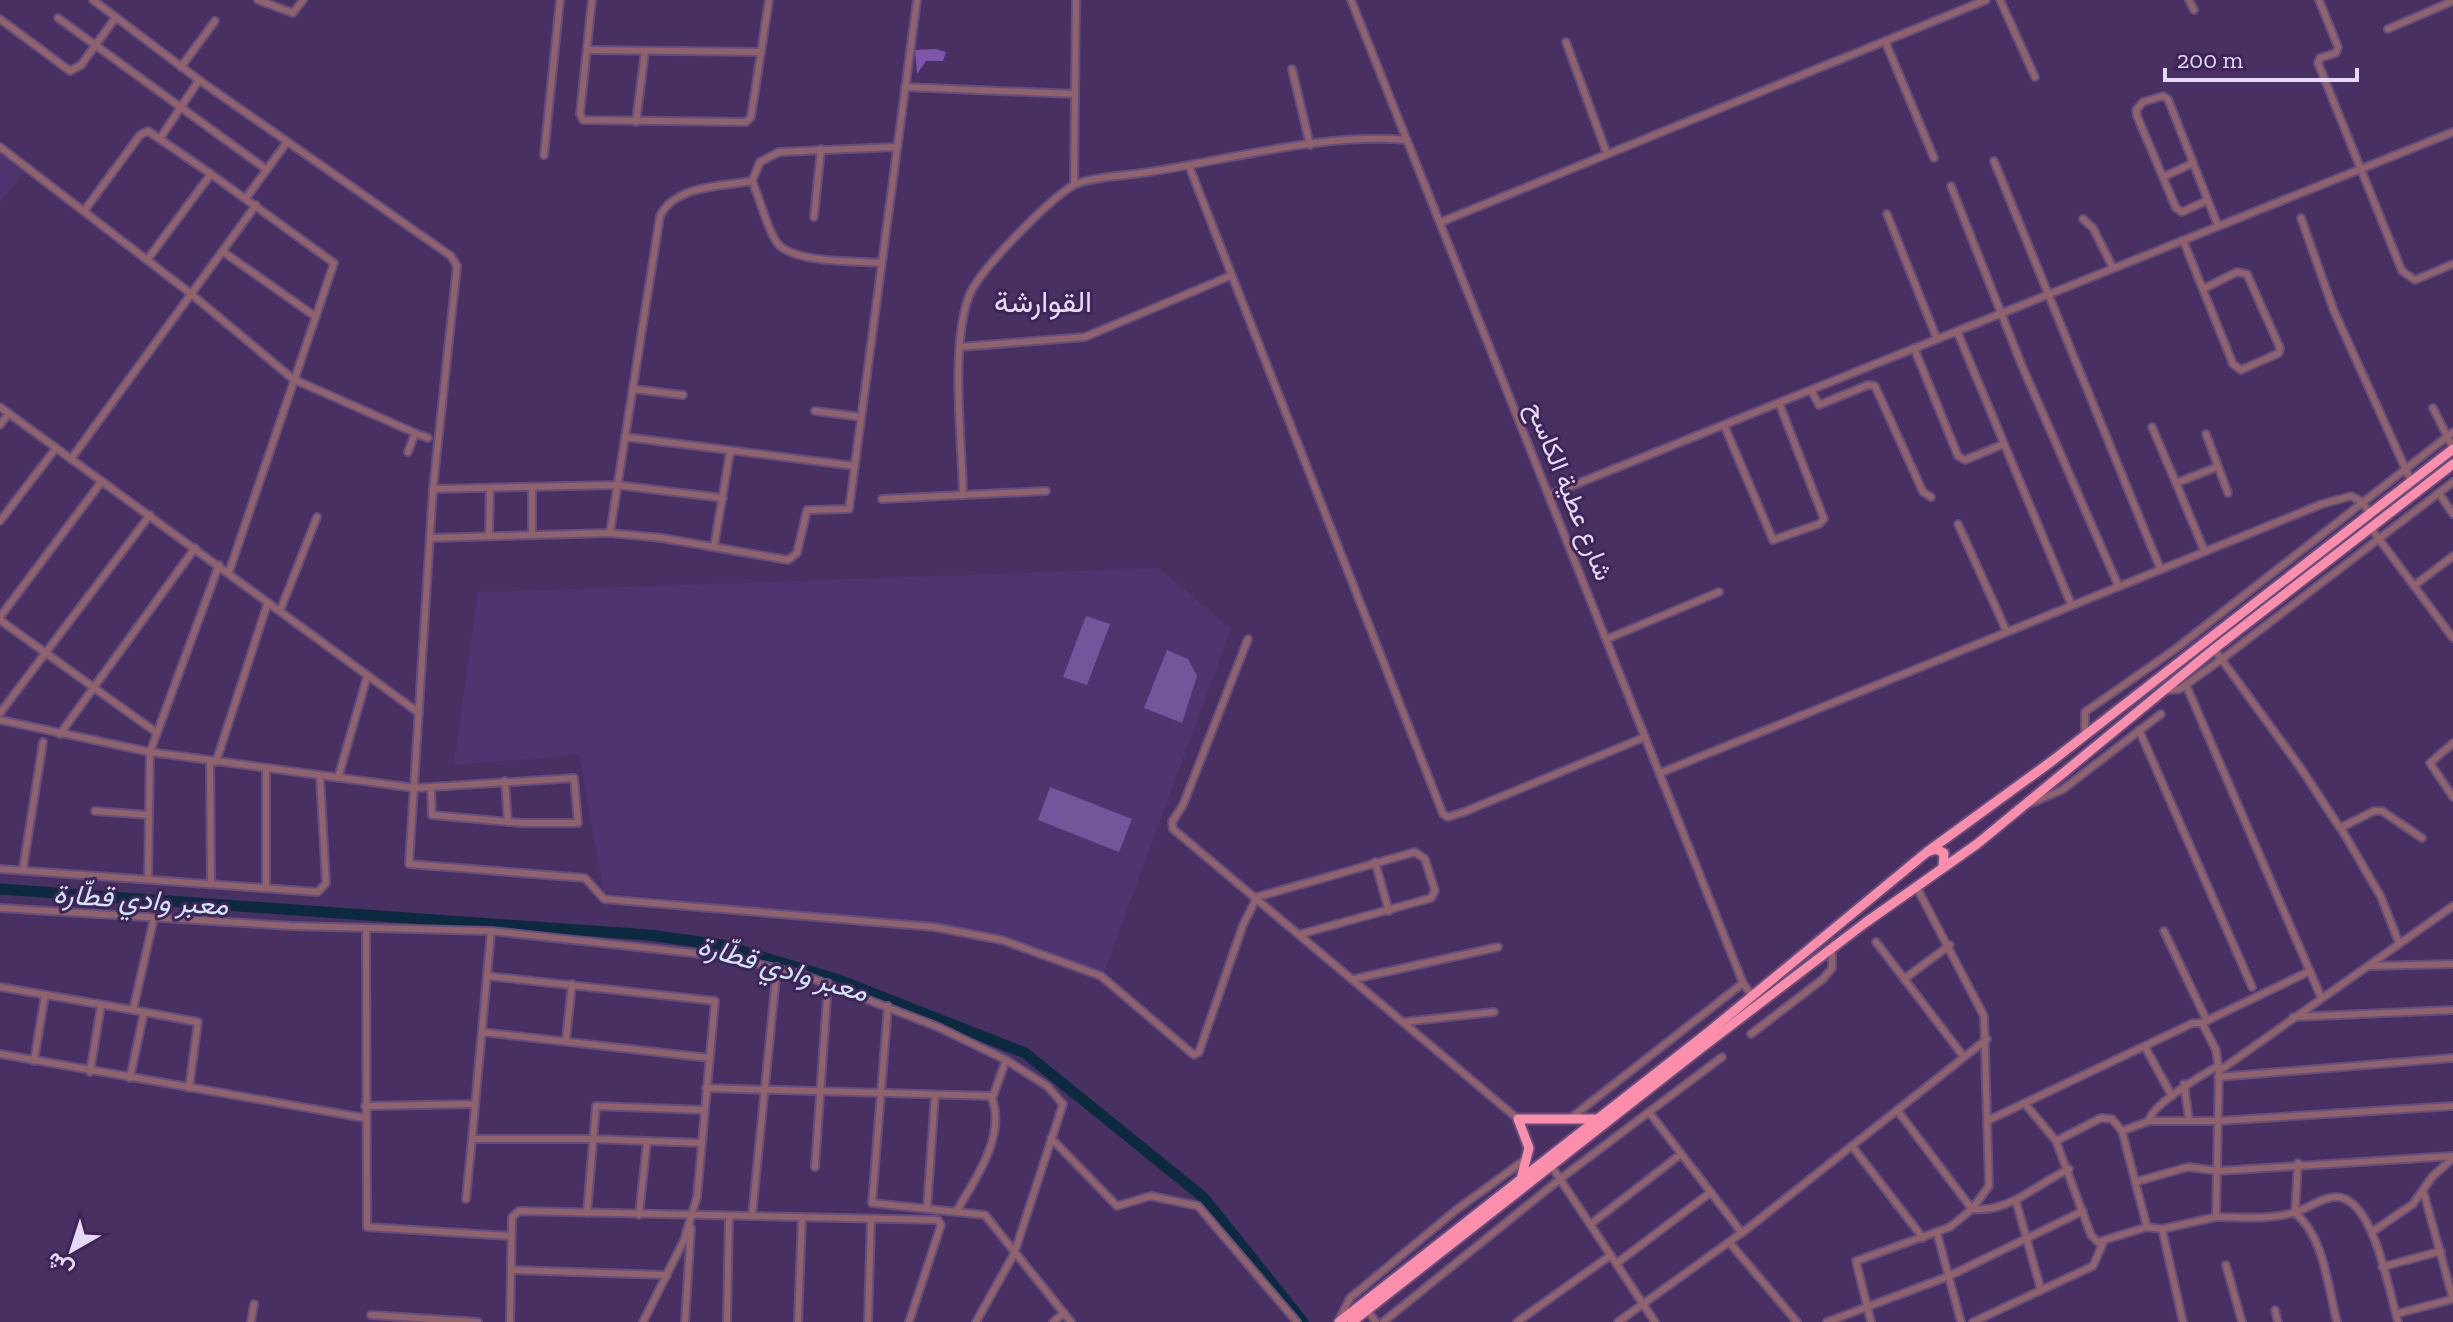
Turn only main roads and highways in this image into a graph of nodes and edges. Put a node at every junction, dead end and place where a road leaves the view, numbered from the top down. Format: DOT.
graph roads {
  1 [pos="2453,448"];
  2 [pos="2453,464"];
  3 [pos="1964,825"];
  4 [pos="1977,844"];
  5 [pos="1927,852"];
  6 [pos="1943,868"];
  7 [pos="1595,1119"];
  8 [pos="1521,1179"];
  9 [pos="1339,1322"];
  10 [pos="1352,1322"];
  1 -- 3 [label="highway"];
  2 -- 4 [label="highway"];
  3 -- 4 [label="highway"];
  3 -- 5 [label="highway"];
  4 -- 6 [label="highway"];
  5 -- 6 [label="highway"];
  5 -- 7 [label="highway"];
  6 -- 10 [label="highway"];
  7 -- 8 [label="highway"];
  7 -- 8 [label="highway"];
  8 -- 9 [label="highway"];
}
